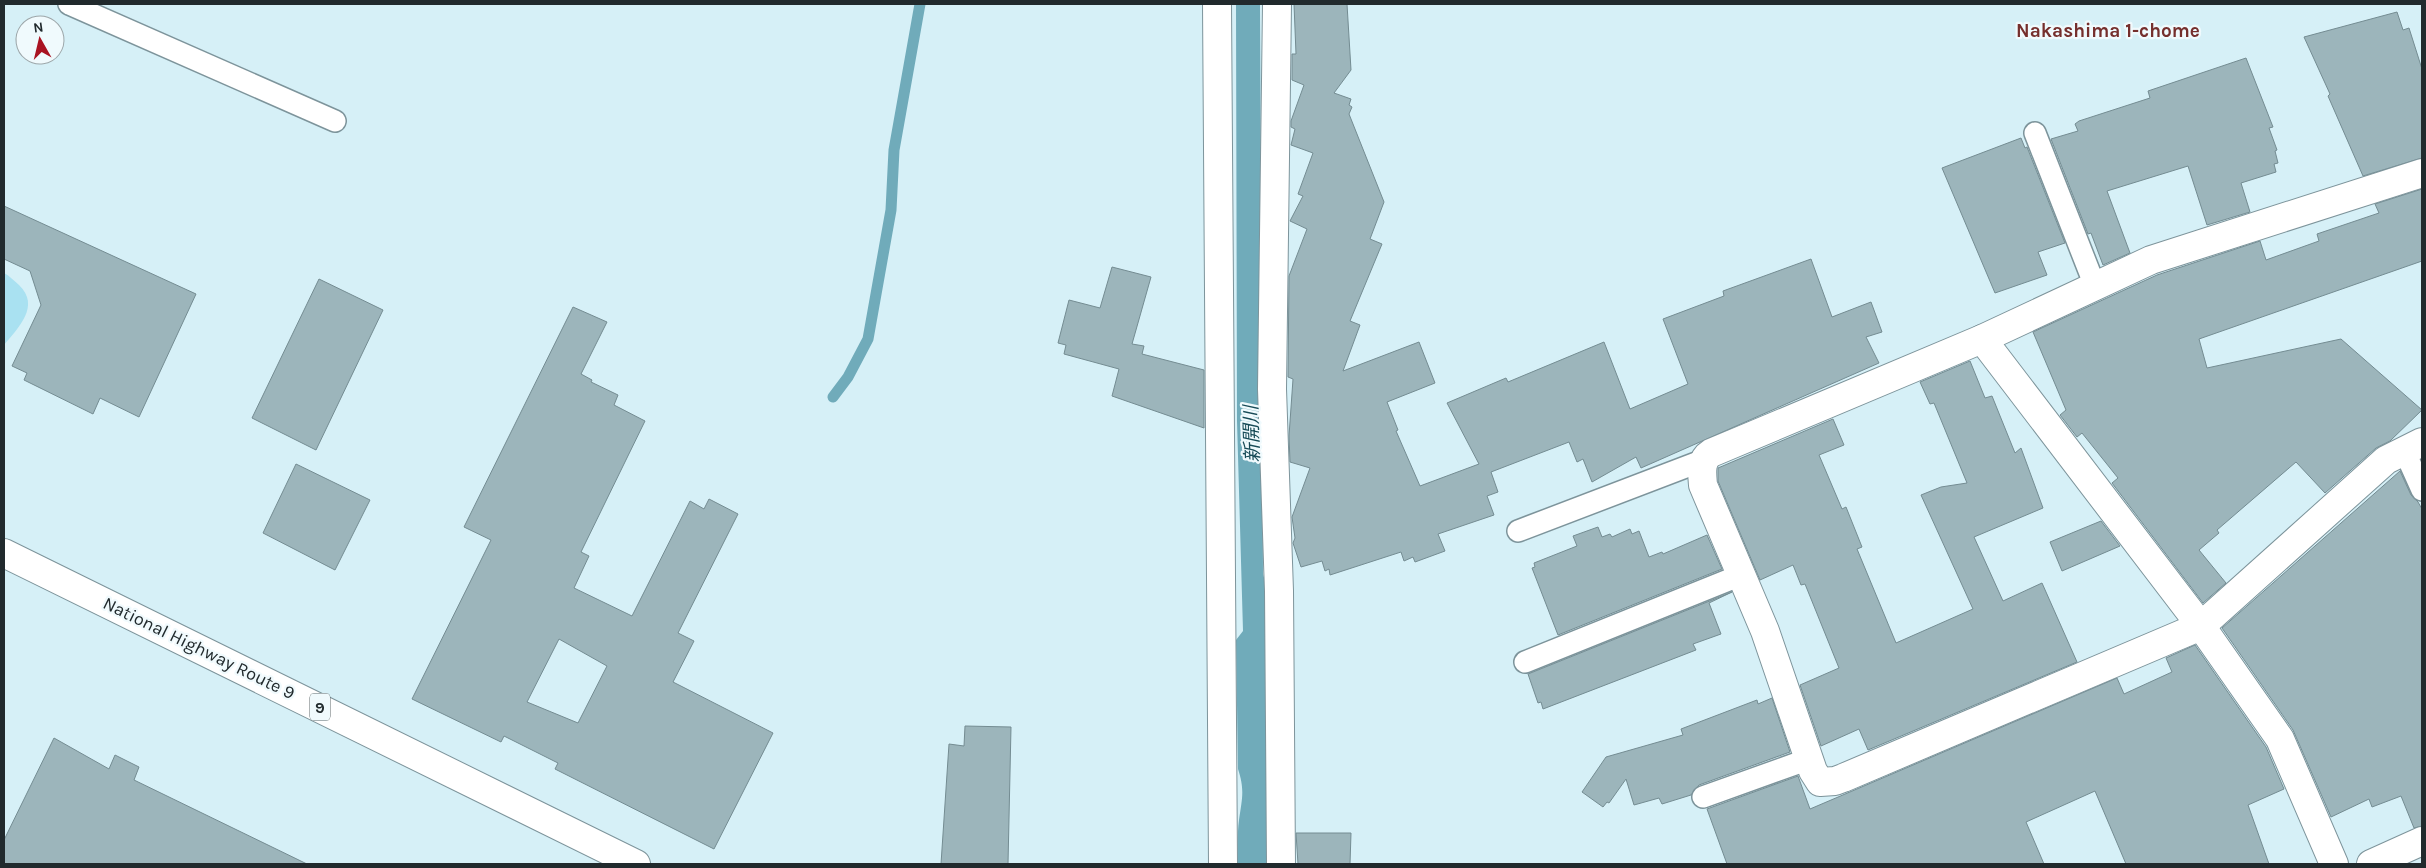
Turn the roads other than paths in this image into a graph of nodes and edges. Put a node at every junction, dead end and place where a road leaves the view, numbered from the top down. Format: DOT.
graph roads {
  1 [pos="69,4"];
  2 [pos="1217,4"];
  3 [pos="1277,4"];
  4 [pos="335,121"];
  5 [pos="2035,133"];
  6 [pos="2422,173"];
  7 [pos="2095,286"];
  8 [pos="1982,339"];
  9 [pos="2413,446"];
  10 [pos="1704,460"];
  11 [pos="2422,490"];
  12 [pos="1518,531"];
  13 [pos="4,553"];
  14 [pos="1741,575"];
  15 [pos="2201,626"];
  16 [pos="1525,662"];
  17 [pos="1809,759"];
  18 [pos="1704,797"];
  19 [pos="2422,841"];
  20 [pos="636,864"];
  21 [pos="1223,864"];
  22 [pos="1281,864"];
  23 [pos="2334,864"];
  24 [pos="2371,864"];
  1 -- 4 [label="lane"];
  2 -- 21 [label="main road"];
  3 -- 22 [label="main road"];
  5 -- 7 [label="lane"];
  6 -- 7 [label="main road"];
  7 -- 8 [label="main road"];
  8 -- 10 [label="main road"];
  8 -- 15 [label="main road"];
  9 -- 11 [label="lane"];
  9 -- 15 [label="main road"];
  10 -- 12 [label="lane"];
  10 -- 14 [label="main road"];
  13 -- 20 [label="main road, National Highway Route 9 / 9"];
  14 -- 16 [label="lane"];
  14 -- 17 [label="main road"];
  15 -- 17 [label="main road"];
  15 -- 23 [label="main road"];
  17 -- 18 [label="lane"];
  19 -- 24 [label="main road"];
}
